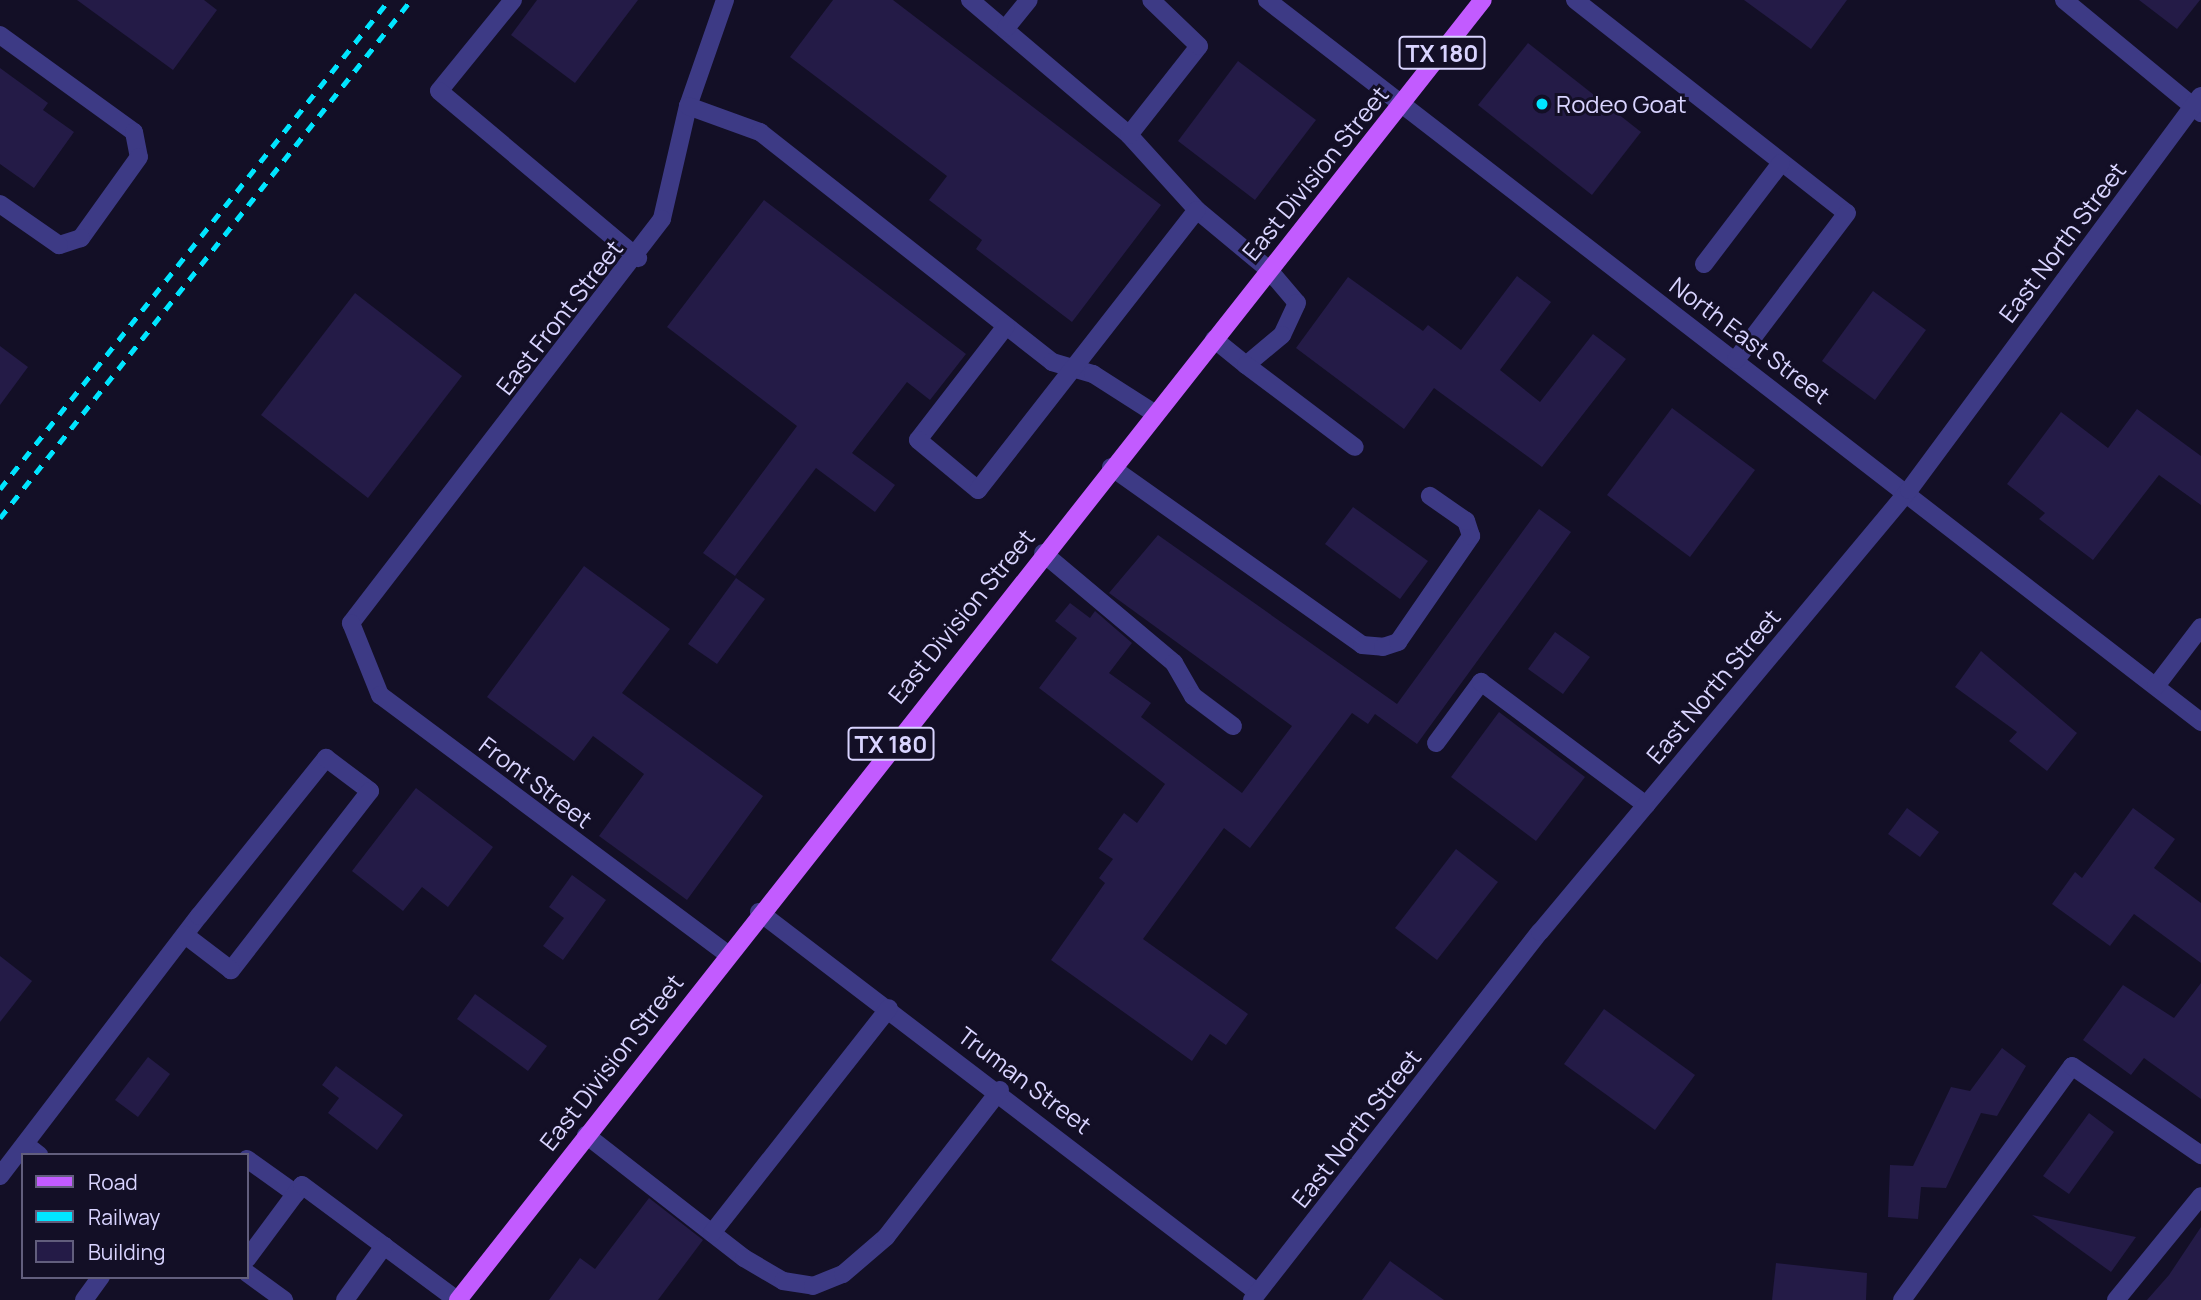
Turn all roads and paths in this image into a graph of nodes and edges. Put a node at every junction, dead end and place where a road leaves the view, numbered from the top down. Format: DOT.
graph roads {
  1 [pos="513,0"];
  2 [pos="725,0"];
  3 [pos="970,0"];
  4 [pos="1029,0"];
  5 [pos="1151,0"];
  6 [pos="1267,0"];
  7 [pos="1483,0"];
  8 [pos="1576,0"];
  9 [pos="2064,0"];
  10 [pos="1006,28"];
  11 [pos="0,35"];
  12 [pos="2198,105"];
  13 [pos="688,106"];
  14 [pos="1400,106"];
  15 [pos="1129,135"];
  16 [pos="1781,163"];
  17 [pos="0,204"];
  18 [pos="1196,210"];
  19 [pos="638,258"];
  20 [pos="1704,264"];
  21 [pos="1269,270"];
  22 [pos="1006,326"];
  23 [pos="1214,339"];
  24 [pos="1736,360"];
  25 [pos="1246,365"];
  26 [pos="1073,369"];
  27 [pos="1154,412"];
  28 [pos="1355,447"];
  29 [pos="1111,467"];
  30 [pos="1909,490"];
  31 [pos="1430,496"];
  32 [pos="1043,553"];
  33 [pos="351,623"];
  34 [pos="2201,627"];
  35 [pos="2156,686"];
  36 [pos="2201,722"];
  37 [pos="1233,726"];
  38 [pos="1436,743"];
  39 [pos="1646,805"];
  40 [pos="759,912"];
  41 [pos="185,934"];
  42 [pos="726,953"];
  43 [pos="889,1008"];
  44 [pos="1000,1090"];
  45 [pos="586,1135"];
  46 [pos="32,1149"];
  47 [pos="2201,1155"];
  48 [pos="21,1158"];
  49 [pos="248,1160"];
  50 [pos="0,1176"];
  51 [pos="296,1194"];
  52 [pos="2201,1196"];
  53 [pos="712,1233"];
  54 [pos="384,1246"];
  55 [pos="248,1258"];
  56 [pos="248,1274"];
  57 [pos="100,1279"];
  58 [pos="1255,1296"];
  59 [pos="349,1298"];
  60 [pos="84,1300"];
  61 [pos="284,1300"];
  62 [pos="457,1300"];
  63 [pos="1902,1300"];
  64 [pos="2116,1300"];
  1 -- 19 [label="street"];
  2 -- 13 [label="street, East Front Street"];
  3 -- 10 [label="street"];
  4 -- 10 [label="street"];
  5 -- 15 [label="street"];
  6 -- 14 [label="street, North East Street"];
  7 -- 14 [label="main road, East Division Street / TX 180"];
  8 -- 16 [label="street"];
  9 -- 12 [label="street"];
  10 -- 15 [label="street"];
  11 -- 17 [label="street"];
  12 -- 30 [label="street, East North Street"];
  13 -- 19 [label="street, East Front Street"];
  13 -- 22 [label="street"];
  14 -- 21 [label="main road, East Division Street / TX 180"];
  14 -- 24 [label="street, North East Street"];
  15 -- 18 [label="street"];
  16 -- 20 [label="street"];
  16 -- 24 [label="street"];
  18 -- 21 [label="street"];
  18 -- 26 [label="street"];
  19 -- 33 [label="street, East Front Street"];
  21 -- 23 [label="main road, East Division Street / TX 180"];
  21 -- 25 [label="street"];
  22 -- 26 [label="street"];
  22 -- 26 [label="street"];
  23 -- 25 [label="street"];
  23 -- 27 [label="main road, East Division Street / TX 180"];
  24 -- 30 [label="street, North East Street"];
  25 -- 28 [label="street"];
  26 -- 27 [label="street"];
  27 -- 29 [label="main road, East Division Street / TX 180"];
  29 -- 31 [label="street"];
  29 -- 32 [label="main road, East Division Street / TX 180"];
  30 -- 35 [label="street, North East Street"];
  30 -- 39 [label="street, East North Street"];
  32 -- 37 [label="street"];
  32 -- 40 [label="main road, East Division Street / TX 180"];
  33 -- 42 [label="street, Front Street"];
  34 -- 35 [label="street"];
  35 -- 36 [label="street, North East Street"];
  38 -- 39 [label="street"];
  39 -- 58 [label="street, East North Street"];
  40 -- 42 [label="main road, East Division Street / TX 180"];
  40 -- 43 [label="street, Truman Street"];
  41 -- 41 [label="street"];
  41 -- 46 [label="street"];
  42 -- 45 [label="main road, East Division Street / TX 180"];
  43 -- 44 [label="street, Truman Street"];
  43 -- 53 [label="street"];
  44 -- 53 [label="street"];
  44 -- 58 [label="street, Truman Street"];
  45 -- 53 [label="street"];
  45 -- 62 [label="main road, East Division Street / TX 180"];
  47 -- 63 [label="street"];
  48 -- 50 [label="street"];
  49 -- 51 [label="street"];
  51 -- 54 [label="street"];
  51 -- 55 [label="street"];
  52 -- 64 [label="street"];
  54 -- 59 [label="street"];
  54 -- 62 [label="street"];
  56 -- 61 [label="street"];
  57 -- 60 [label="street"];
}
